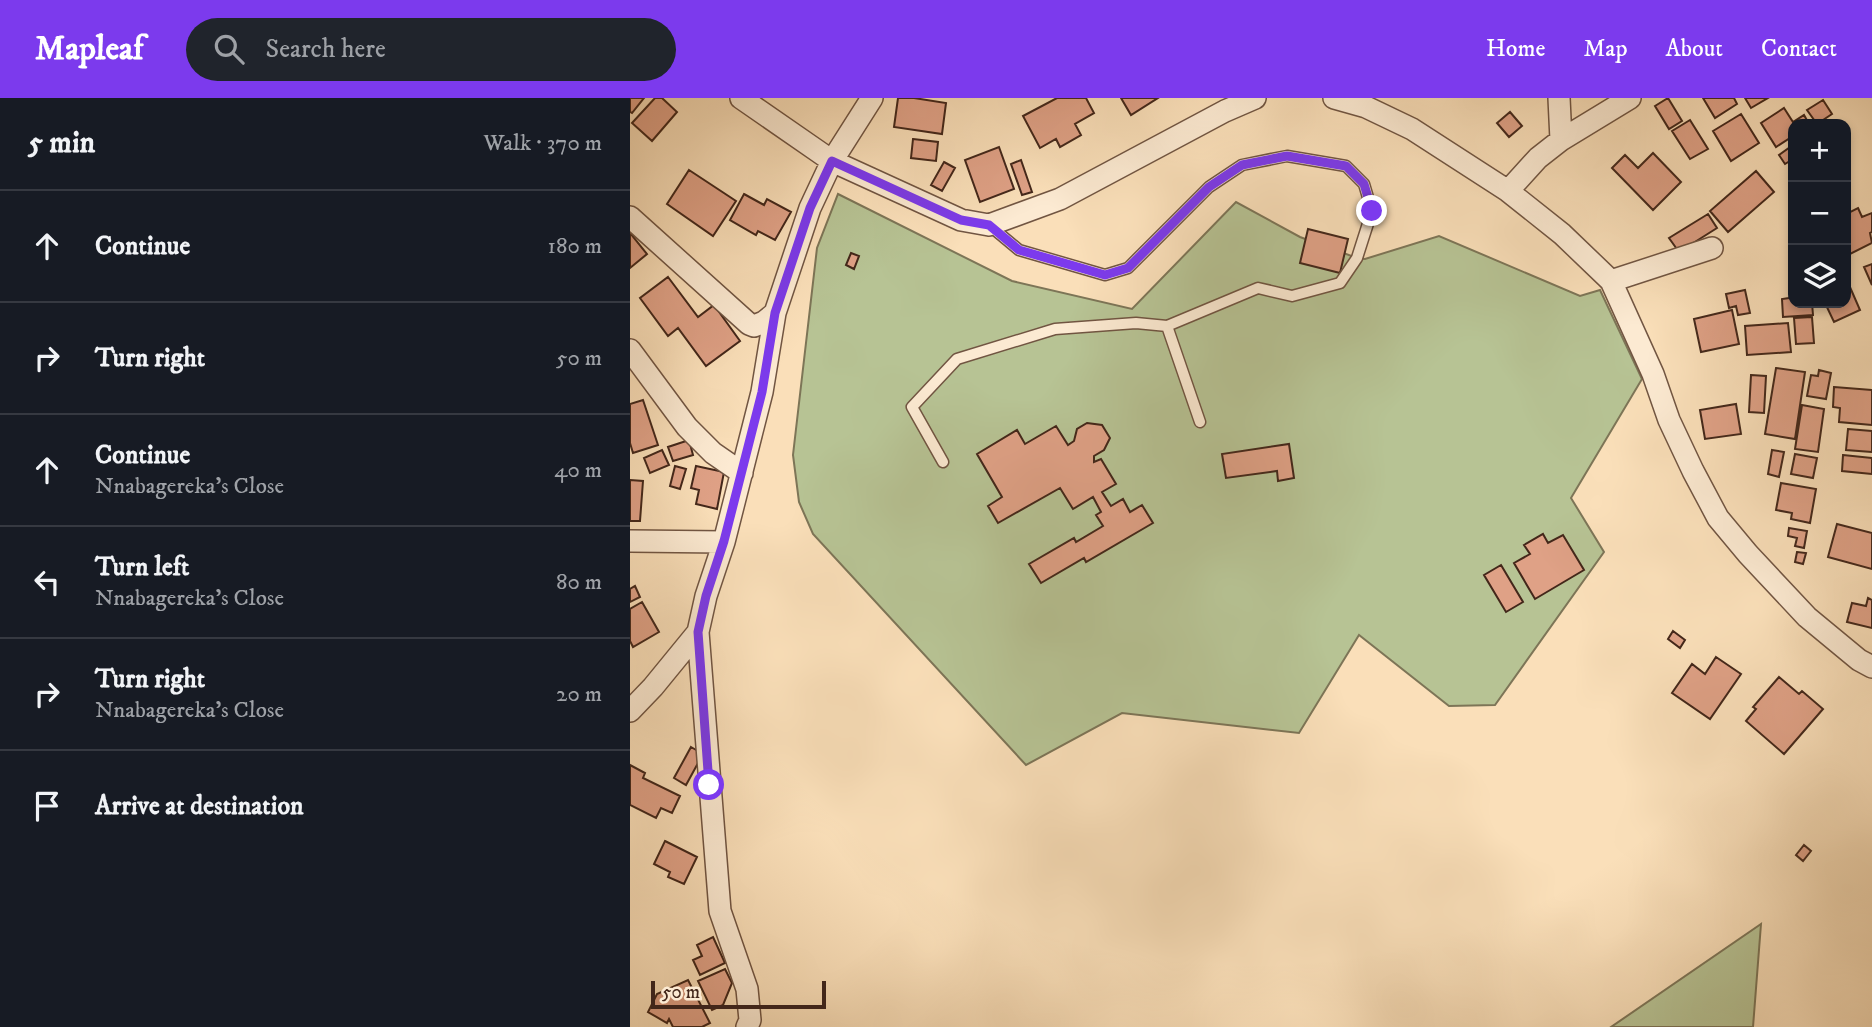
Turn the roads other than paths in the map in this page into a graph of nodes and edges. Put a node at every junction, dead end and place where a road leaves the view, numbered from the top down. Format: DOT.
graph roads {
  1 [pos="741,98"];
  2 [pos="872,98"];
  3 [pos="1255,98"];
  4 [pos="1334,98"];
  5 [pos="1559,98"];
  6 [pos="1630,98"];
  7 [pos="1562,140"];
  8 [pos="832,161"];
  9 [pos="1508,191"];
  10 [pos="630,217"];
  11 [pos="989,225"];
  12 [pos="1712,248"];
  13 [pos="1611,281"];
  14 [pos="775,313"];
  15 [pos="1167,326"];
  16 [pos="630,351"];
  17 [pos="1200,422"];
  18 [pos="943,462"];
  19 [pos="742,473"];
  20 [pos="630,541"];
  21 [pos="724,541"];
  22 [pos="698,632"];
  23 [pos="1872,667"];
  24 [pos="630,711"];
  25 [pos="747,1027"];
  1 -- 8 [label="street"];
  2 -- 8 [label="street"];
  3 -- 11 [label="street"];
  4 -- 9 [label="street"];
  5 -- 7 [label="street"];
  6 -- 7 [label="street"];
  7 -- 9 [label="street"];
  8 -- 11 [label="street"];
  8 -- 14 [label="street"];
  9 -- 13 [label="street"];
  10 -- 14 [label="street"];
  11 -- 15 [label="lane"];
  12 -- 13 [label="street"];
  13 -- 23 [label="street"];
  14 -- 19 [label="street"];
  15 -- 17 [label="lane"];
  15 -- 18 [label="lane"];
  16 -- 19 [label="street"];
  19 -- 21 [label="street"];
  20 -- 21 [label="street"];
  21 -- 22 [label="street"];
  22 -- 24 [label="street"];
  22 -- 25 [label="street"];
}
